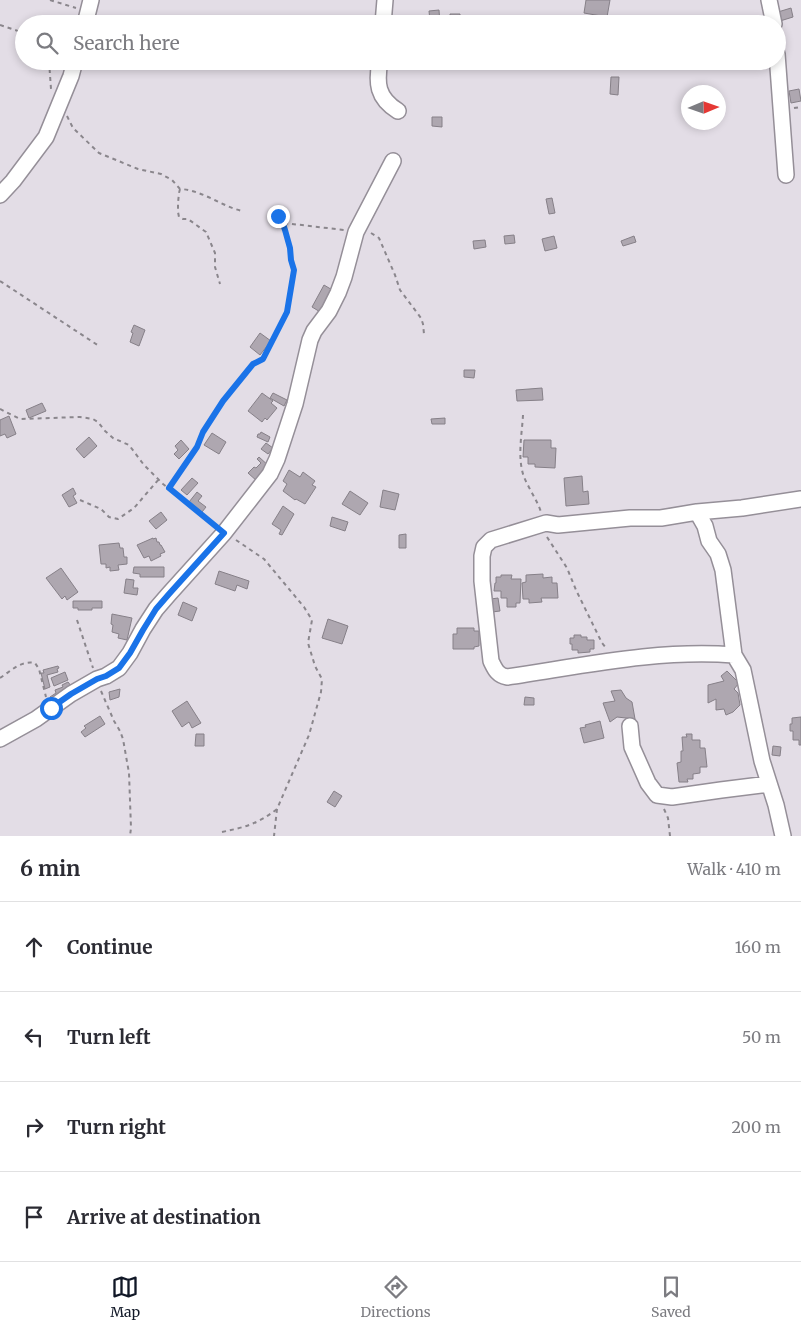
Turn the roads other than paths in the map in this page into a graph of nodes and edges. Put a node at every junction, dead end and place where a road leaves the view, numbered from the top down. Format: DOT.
graph roads {
  1 [pos="385,0"];
  2 [pos="769,0"];
  3 [pos="384,15"];
  4 [pos="772,15"];
  5 [pos="73,70"];
  6 [pos="379,70"];
  7 [pos="778,70"];
  8 [pos="398,111"];
  9 [pos="392,161"];
  10 [pos="786,174"];
  11 [pos="0,195"];
  12 [pos="801,499"];
  13 [pos="714,511"];
  14 [pos="697,512"];
  15 [pos="705,526"];
  16 [pos="734,655"];
  17 [pos="630,726"];
  18 [pos="0,739"];
  19 [pos="769,784"];
  20 [pos="783,836"];
  1 -- 3 [label="street"];
  2 -- 4 [label="street"];
  5 -- 11 [label="street"];
  6 -- 8 [label="street"];
  7 -- 10 [label="street"];
  9 -- 18 [label="street"];
  12 -- 13 [label="street"];
  13 -- 14 [label="street"];
  13 -- 15 [label="street"];
  14 -- 15 [label="street"];
  14 -- 16 [label="street"];
  15 -- 16 [label="street"];
  16 -- 19 [label="street"];
  17 -- 19 [label="street"];
  19 -- 20 [label="street"];
}
